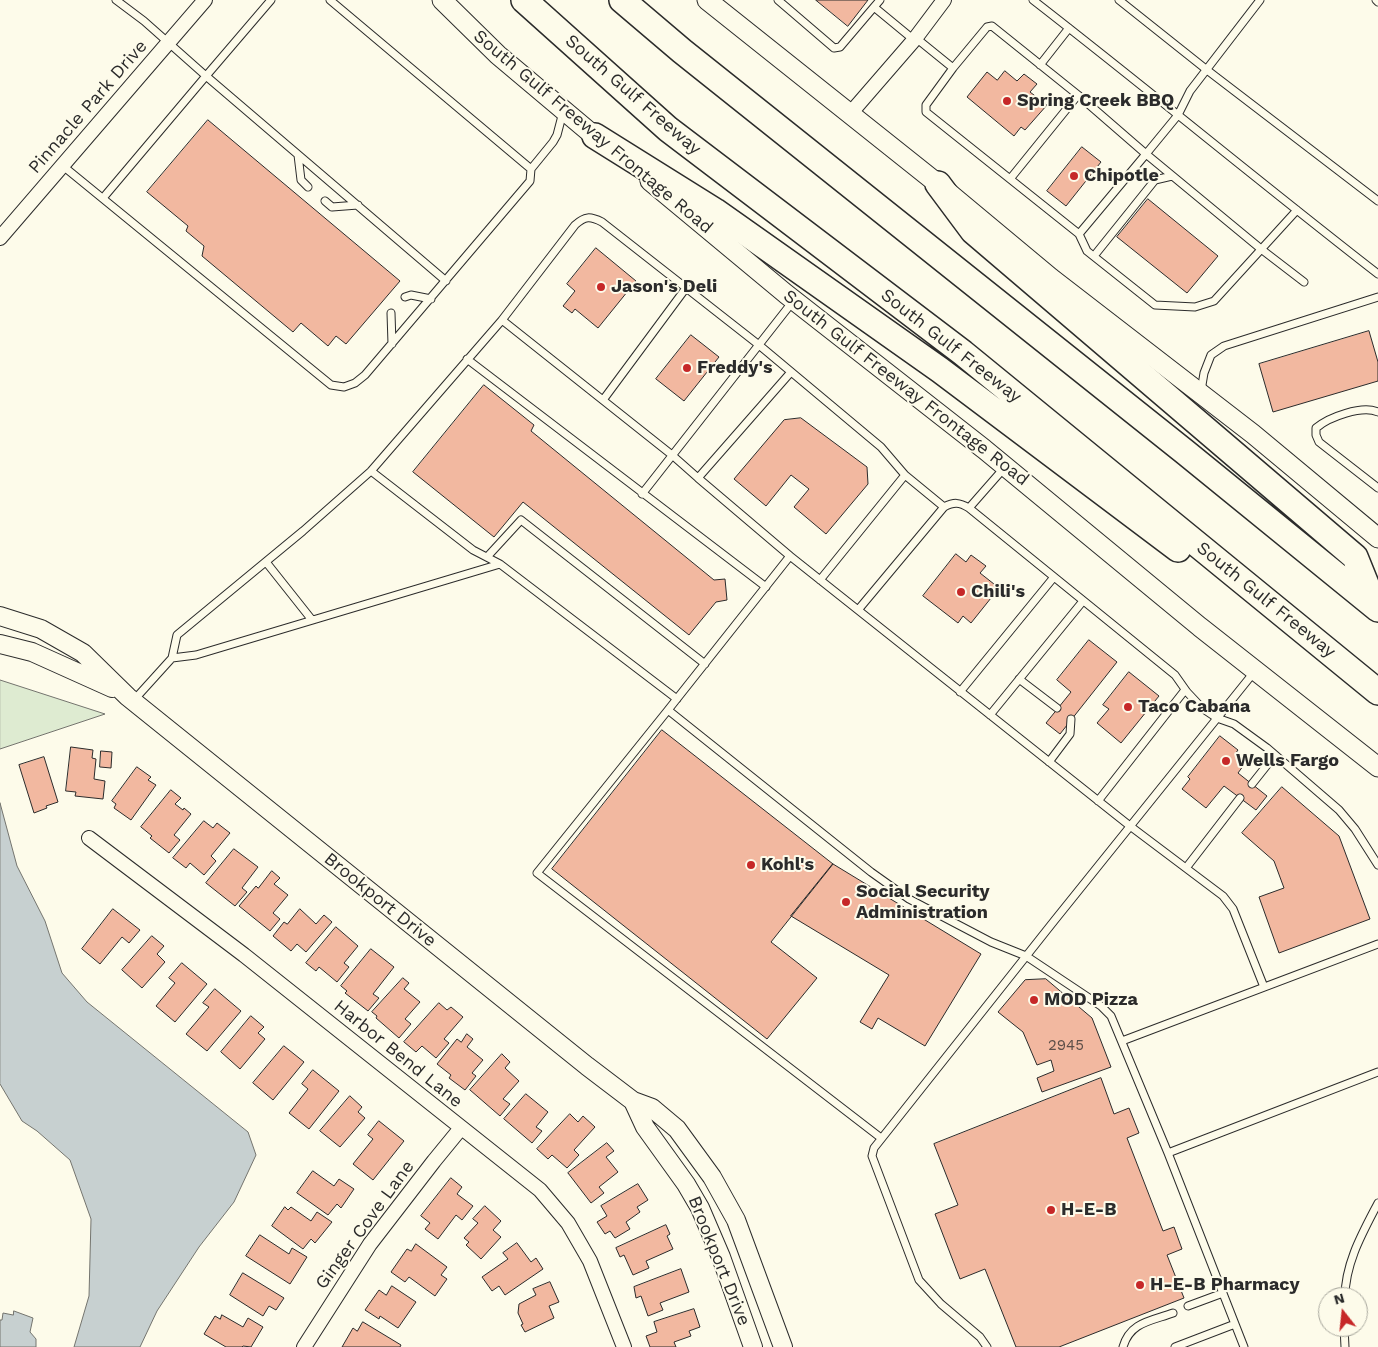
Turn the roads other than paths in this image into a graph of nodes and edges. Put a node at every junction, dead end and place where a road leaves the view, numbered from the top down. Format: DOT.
graph roads {
  1 [pos="116,0"];
  2 [pos="205,0"];
  3 [pos="271,0"];
  4 [pos="330,0"];
  5 [pos="442,0"];
  6 [pos="524,0"];
  7 [pos="622,0"];
  8 [pos="706,0"];
  9 [pos="778,0"];
  10 [pos="880,0"];
  11 [pos="944,0"];
  12 [pos="1032,0"];
  13 [pos="1120,0"];
  14 [pos="1260,0"];
  15 [pos="874,7"];
  16 [pos="1069,28"];
  17 [pos="915,39"];
  18 [pos="168,43"];
  19 [pos="1040,65"];
  20 [pos="954,68"];
  21 [pos="1207,70"];
  22 [pos="206,76"];
  23 [pos="1078,95"];
  24 [pos="564,110"];
  25 [pos="849,115"];
  26 [pos="1178,115"];
  27 [pos="595,136"];
  28 [pos="1146,154"];
  29 [pos="298,155"];
  30 [pos="63,166"];
  31 [pos="531,169"];
  32 [pos="1172,176"];
  33 [pos="1010,179"];
  34 [pos="938,184"];
  35 [pos="308,187"];
  36 [pos="103,198"];
  37 [pos="325,201"];
  38 [pos="1378,201"];
  39 [pos="358,206"];
  40 [pos="1297,210"];
  41 [pos="1079,234"];
  42 [pos="0,238"];
  43 [pos="1261,249"];
  44 [pos="1094,256"];
  45 [pos="1377,270"];
  46 [pos="446,281"];
  47 [pos="1304,282"];
  48 [pos="686,288"];
  49 [pos="405,297"];
  50 [pos="1378,297"];
  51 [pos="431,299"];
  52 [pos="794,300"];
  53 [pos="391,313"];
  54 [pos="502,320"];
  55 [pos="392,344"];
  56 [pos="759,345"];
  57 [pos="467,359"];
  58 [pos="791,372"];
  59 [pos="1201,394"];
  60 [pos="603,400"];
  61 [pos="1378,412"];
  62 [pos="672,455"];
  63 [pos="1005,466"];
  64 [pos="371,471"];
  65 [pos="905,475"];
  66 [pos="698,478"];
  67 [pos="1378,488"];
  68 [pos="642,494"];
  69 [pos="944,507"];
  70 [pos="969,508"];
  71 [pos="1378,538"];
  72 [pos="790,556"];
  73 [pos="487,557"];
  74 [pos="266,562"];
  75 [pos="500,564"];
  76 [pos="1054,577"];
  77 [pos="820,580"];
  78 [pos="766,587"];
  79 [pos="1083,601"];
  80 [pos="1376,608"];
  81 [pos="858,610"];
  82 [pos="0,616"];
  83 [pos="312,620"];
  84 [pos="1303,631"];
  85 [pos="0,644"];
  86 [pos="172,658"];
  87 [pos="704,664"];
  88 [pos="1256,670"];
  89 [pos="1019,679"];
  90 [pos="1185,690"];
  91 [pos="960,692"];
  92 [pos="1378,692"];
  93 [pos="130,699"];
  94 [pos="677,699"];
  95 [pos="1058,708"];
  96 [pos="668,710"];
  97 [pos="990,715"];
  98 [pos="1217,718"];
  99 [pos="1071,719"];
  100 [pos="1275,755"];
  101 [pos="1049,762"];
  102 [pos="1378,767"];
  103 [pos="1252,784"];
  104 [pos="1240,798"];
  105 [pos="1098,801"];
  106 [pos="1130,826"];
  107 [pos="89,838"];
  108 [pos="1378,865"];
  109 [pos="1186,868"];
  110 [pos="1378,944"];
  111 [pos="1026,956"];
  112 [pos="1264,987"];
  113 [pos="1122,1041"];
  114 [pos="1378,1072"];
  115 [pos="633,1101"];
  116 [pos="461,1128"];
  117 [pos="880,1138"];
  118 [pos="1168,1153"];
  119 [pos="1378,1203"];
  120 [pos="1346,1287"];
  121 [pos="1223,1293"];
  122 [pos="1188,1306"];
  123 [pos="1173,1312"];
  124 [pos="1235,1324"];
  125 [pos="304,1347"];
  126 [pos="624,1347"];
  127 [pos="753,1347"];
  128 [pos="782,1347"];
  129 [pos="987,1347"];
  130 [pos="1123,1347"];
  131 [pos="1175,1347"];
  132 [pos="1244,1347"];
  1 -- 18 [label="lane"];
  2 -- 18 [label="street, Pinnacle Park Drive"];
  3 -- 22 [label="lane"];
  4 -- 31 [label="lane"];
  5 -- 24 [label="main road, South Gulf Freeway Frontage Road"];
  6 -- 84 [label="highway, South Gulf Freeway"];
  7 -- 80 [label="highway"];
  8 -- 25 [label="main road"];
  9 -- 15 [label="lane"];
  10 -- 15 [label="lane"];
  11 -- 17 [label="street"];
  12 -- 16 [label="lane"];
  13 -- 21 [label="lane"];
  14 -- 21 [label="lane"];
  15 -- 17 [label="lane"];
  16 -- 19 [label="lane"];
  16 -- 26 [label="lane"];
  17 -- 20 [label="lane"];
  17 -- 25 [label="street"];
  18 -- 22 [label="lane"];
  18 -- 30 [label="street, Pinnacle Park Drive"];
  19 -- 20 [label="lane"];
  19 -- 23 [label="lane"];
  20 -- 33 [label="lane"];
  21 -- 26 [label="lane"];
  21 -- 38 [label="lane"];
  22 -- 29 [label="lane"];
  22 -- 36 [label="lane"];
  23 -- 28 [label="lane"];
  23 -- 33 [label="lane"];
  24 -- 27 [label="main road, South Gulf Freeway Frontage Road"];
  24 -- 31 [label="lane"];
  25 -- 34 [label="main road"];
  26 -- 28 [label="lane"];
  26 -- 40 [label="lane"];
  27 -- 52 [label="main road, South Gulf Freeway Frontage Road"];
  27 -- 84 [label="highway"];
  28 -- 32 [label="lane"];
  28 -- 41 [label="lane"];
  29 -- 35 [label="lane"];
  29 -- 39 [label="lane"];
  30 -- 36 [label="lane"];
  30 -- 42 [label="street, Pinnacle Park Drive"];
  31 -- 46 [label="lane"];
  32 -- 43 [label="lane"];
  32 -- 44 [label="lane"];
  33 -- 41 [label="lane"];
  34 -- 59 [label="main road"];
  34 -- 80 [label="highway"];
  36 -- 55 [label="lane"];
  37 -- 39 [label="lane"];
  39 -- 46 [label="lane"];
  40 -- 43 [label="lane"];
  40 -- 45 [label="lane"];
  41 -- 44 [label="lane"];
  43 -- 44 [label="lane"];
  43 -- 47 [label="lane"];
  46 -- 51 [label="lane"];
  48 -- 54 [label="lane"];
  48 -- 56 [label="lane"];
  48 -- 60 [label="lane"];
  49 -- 51 [label="lane"];
  50 -- 59 [label="lane"];
  51 -- 55 [label="lane"];
  52 -- 56 [label="lane"];
  52 -- 63 [label="main road, South Gulf Freeway Frontage Road"];
  53 -- 55 [label="lane"];
  54 -- 57 [label="lane"];
  54 -- 60 [label="lane"];
  56 -- 58 [label="lane"];
  56 -- 62 [label="lane"];
  57 -- 64 [label="lane"];
  57 -- 68 [label="lane"];
  58 -- 65 [label="lane"];
  58 -- 66 [label="lane"];
  59 -- 71 [label="main road"];
  60 -- 62 [label="lane"];
  61 -- 67 [label="lane"];
  62 -- 66 [label="lane"];
  62 -- 68 [label="lane"];
  63 -- 70 [label="lane"];
  63 -- 88 [label="main road, South Gulf Freeway Frontage Road"];
  64 -- 73 [label="lane"];
  64 -- 74 [label="lane"];
  65 -- 69 [label="lane"];
  65 -- 77 [label="lane"];
  66 -- 72 [label="lane"];
  68 -- 78 [label="lane"];
  69 -- 70 [label="lane"];
  69 -- 81 [label="lane"];
  70 -- 76 [label="lane"];
  72 -- 77 [label="lane"];
  72 -- 78 [label="lane"];
  73 -- 75 [label="lane"];
  73 -- 87 [label="lane"];
  74 -- 83 [label="lane"];
  74 -- 86 [label="lane"];
  75 -- 83 [label="lane"];
  75 -- 94 [label="lane"];
  76 -- 79 [label="lane"];
  76 -- 91 [label="lane"];
  77 -- 81 [label="lane"];
  78 -- 87 [label="lane"];
  79 -- 89 [label="lane"];
  79 -- 90 [label="lane"];
  81 -- 91 [label="lane"];
  82 -- 93 [label="street, Brookport Drive"];
  83 -- 86 [label="lane"];
  84 -- 92 [label="highway, South Gulf Freeway"];
  85 -- 93 [label="street, Brookport Drive"];
  86 -- 93 [label="lane"];
  87 -- 94 [label="lane"];
  88 -- 98 [label="lane"];
  88 -- 102 [label="main road, South Gulf Freeway Frontage Road"];
  89 -- 95 [label="lane"];
  89 -- 97 [label="lane"];
  90 -- 98 [label="lane"];
  90 -- 105 [label="lane"];
  91 -- 97 [label="lane"];
  93 -- 115 [label="street, Brookport Drive"];
  94 -- 96 [label="lane"];
  96 -- 111 [label="lane"];
  96 -- 117 [label="lane"];
  97 -- 101 [label="lane"];
  98 -- 100 [label="lane"];
  98 -- 106 [label="lane"];
  99 -- 101 [label="lane"];
  100 -- 103 [label="lane"];
  100 -- 108 [label="lane"];
  101 -- 105 [label="lane"];
  104 -- 109 [label="lane"];
  105 -- 106 [label="lane"];
  106 -- 109 [label="lane"];
  106 -- 111 [label="lane"];
  107 -- 116 [label="street, Harbor Bend Lane"];
  109 -- 112 [label="lane"];
  110 -- 112 [label="lane"];
  111 -- 113 [label="lane"];
  111 -- 117 [label="lane"];
  112 -- 113 [label="lane"];
  113 -- 118 [label="lane"];
  114 -- 118 [label="lane"];
  115 -- 127 [label="street, Brookport Drive"];
  115 -- 128 [label="street, Brookport Drive"];
  116 -- 125 [label="street, Ginger Cove Lane"];
  116 -- 126 [label="street, Harbor Bend Lane"];
  117 -- 129 [label="lane"];
  118 -- 121 [label="lane"];
  119 -- 120 [label="lane"];
  121 -- 122 [label="lane"];
  121 -- 124 [label="lane"];
  123 -- 130 [label="lane"];
  124 -- 131 [label="lane"];
  124 -- 132 [label="lane"];
}
